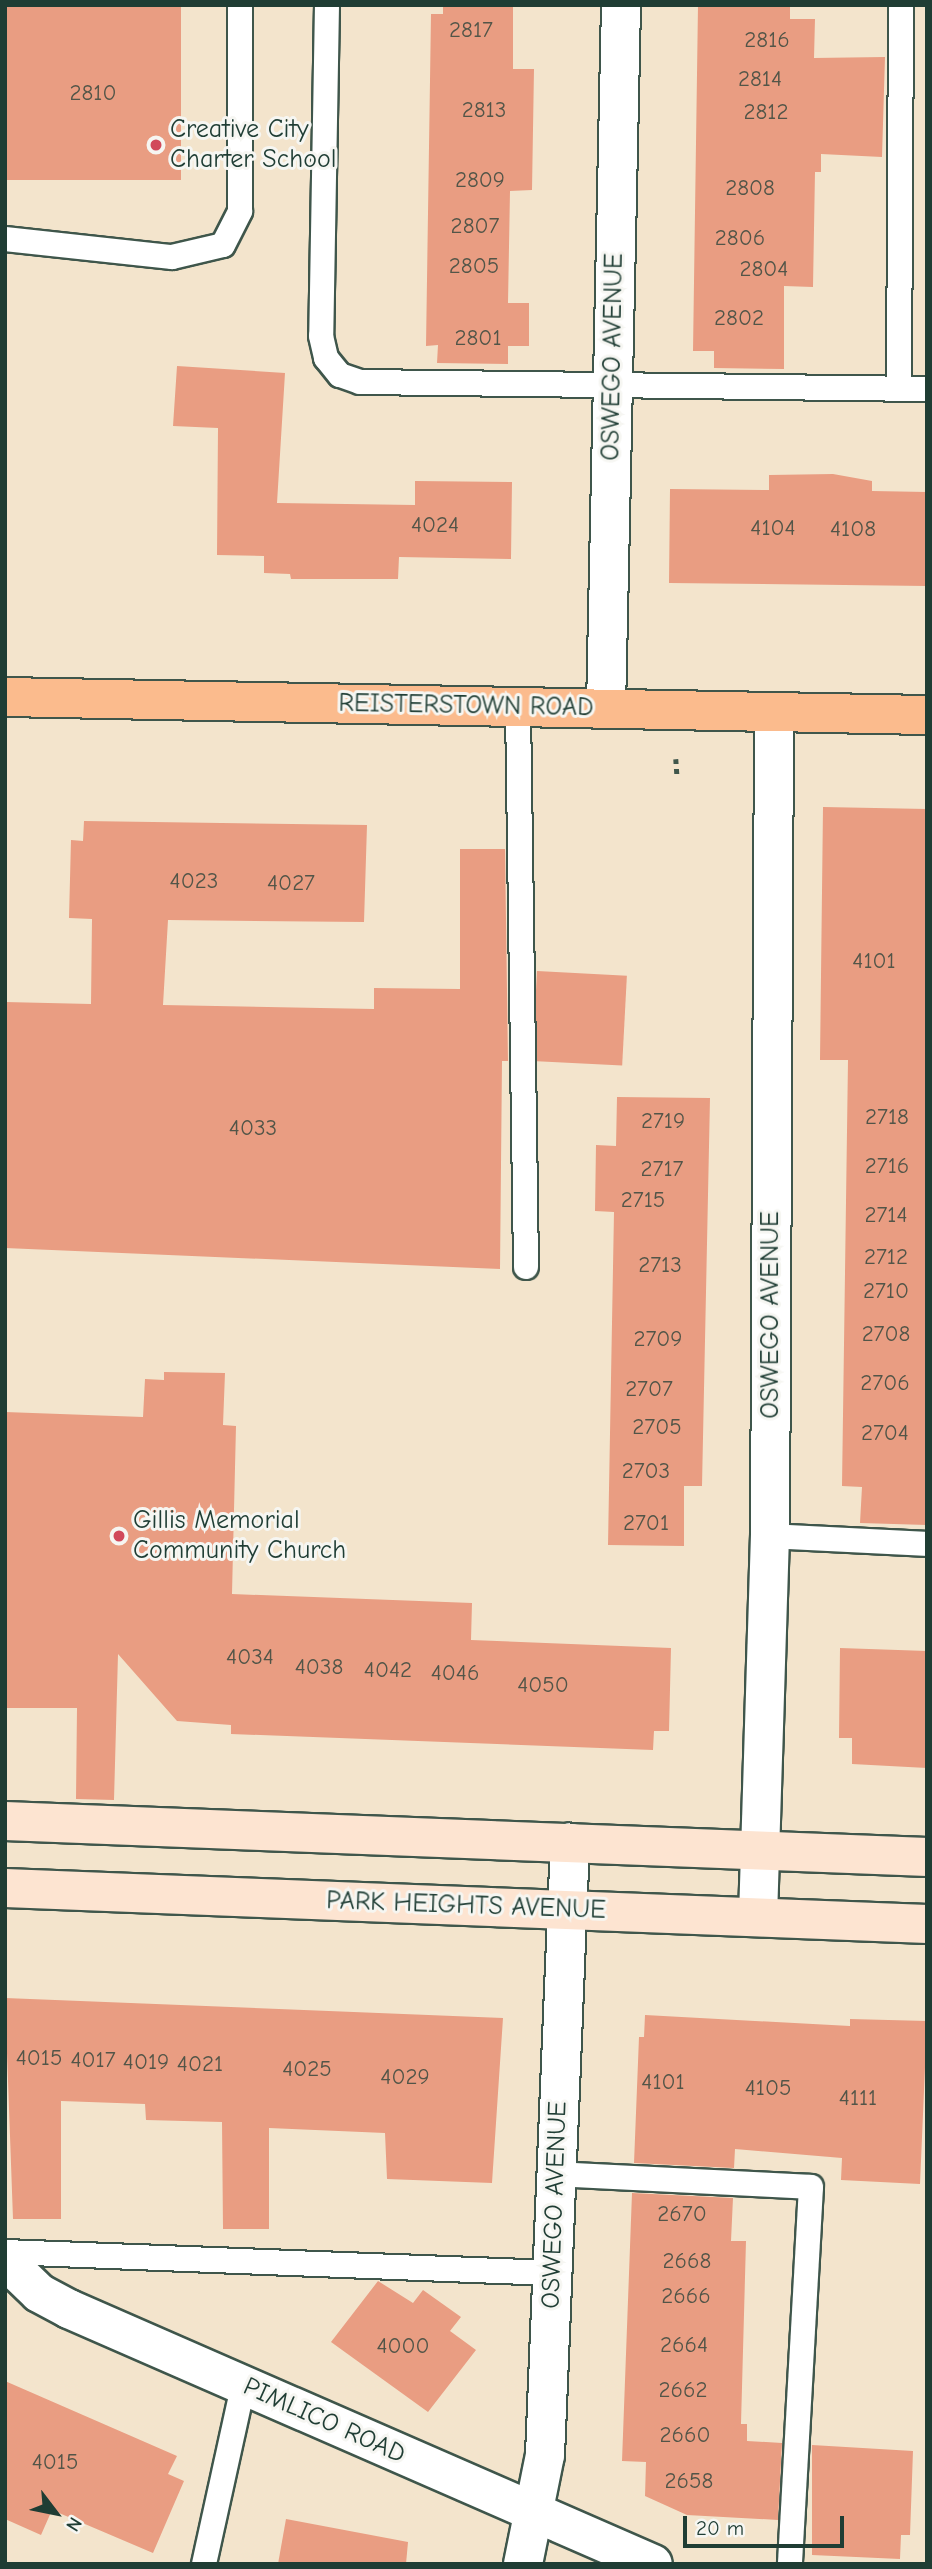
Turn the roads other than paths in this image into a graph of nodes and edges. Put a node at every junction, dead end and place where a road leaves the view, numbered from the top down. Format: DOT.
graph roads {
  1 [pos="240,5"];
  2 [pos="327,5"];
  3 [pos="621,5"];
  4 [pos="901,5"];
  5 [pos="5,239"];
  6 [pos="611,385"];
  7 [pos="899,388"];
  8 [pos="927,389"];
  9 [pos="5,697"];
  10 [pos="518,708"];
  11 [pos="606,709"];
  12 [pos="774,712"];
  13 [pos="927,715"];
  14 [pos="526,1267"];
  15 [pos="770,1536"];
  16 [pos="927,1544"];
  17 [pos="5,1821"];
  18 [pos="570,1843"];
  19 [pos="762,1851"];
  20 [pos="927,1857"];
  21 [pos="5,1888"];
  22 [pos="568,1911"];
  23 [pos="758,1917"];
  24 [pos="927,1924"];
  25 [pos="556,2175"];
  26 [pos="5,2252"];
  27 [pos="5,2260"];
  28 [pos="552,2273"];
  29 [pos="243,2386"];
  30 [pos="532,2512"];
  31 [pos="204,2564"];
  32 [pos="523,2564"];
  33 [pos="653,2564"];
  34 [pos="790,2564"];
  1 -- 5 [label="lane"];
  2 -- 6 [label="lane"];
  3 -- 6 [label="street, OSWEGO AVENUE"];
  4 -- 7 [label="lane"];
  6 -- 7 [label="lane"];
  6 -- 11 [label="street, OSWEGO AVENUE"];
  7 -- 8 [label="lane"];
  9 -- 10 [label="main road, REISTERSTOWN ROAD"];
  10 -- 11 [label="main road, REISTERSTOWN ROAD"];
  10 -- 14 [label="lane"];
  11 -- 12 [label="main road, REISTERSTOWN ROAD"];
  12 -- 13 [label="main road, REISTERSTOWN ROAD"];
  12 -- 15 [label="street, OSWEGO AVENUE"];
  15 -- 16 [label="lane"];
  15 -- 19 [label="street, OSWEGO AVENUE"];
  17 -- 18 [label="main road"];
  18 -- 19 [label="main road"];
  18 -- 22 [label="street, OSWEGO AVENUE"];
  19 -- 20 [label="main road"];
  19 -- 23 [label="street, OSWEGO AVENUE"];
  21 -- 22 [label="main road, PARK HEIGHTS AVENUE"];
  22 -- 23 [label="main road, PARK HEIGHTS AVENUE"];
  22 -- 25 [label="street, OSWEGO AVENUE"];
  23 -- 24 [label="main road, PARK HEIGHTS AVENUE"];
  25 -- 28 [label="street, OSWEGO AVENUE"];
  25 -- 34 [label="lane"];
  26 -- 28 [label="lane"];
  27 -- 29 [label="street, PIMLICO ROAD"];
  28 -- 30 [label="street, OSWEGO AVENUE"];
  29 -- 30 [label="street, PIMLICO ROAD"];
  29 -- 31 [label="lane"];
  30 -- 32 [label="street, OSWEGO AVENUE"];
  30 -- 33 [label="street, PIMLICO ROAD"];
}
